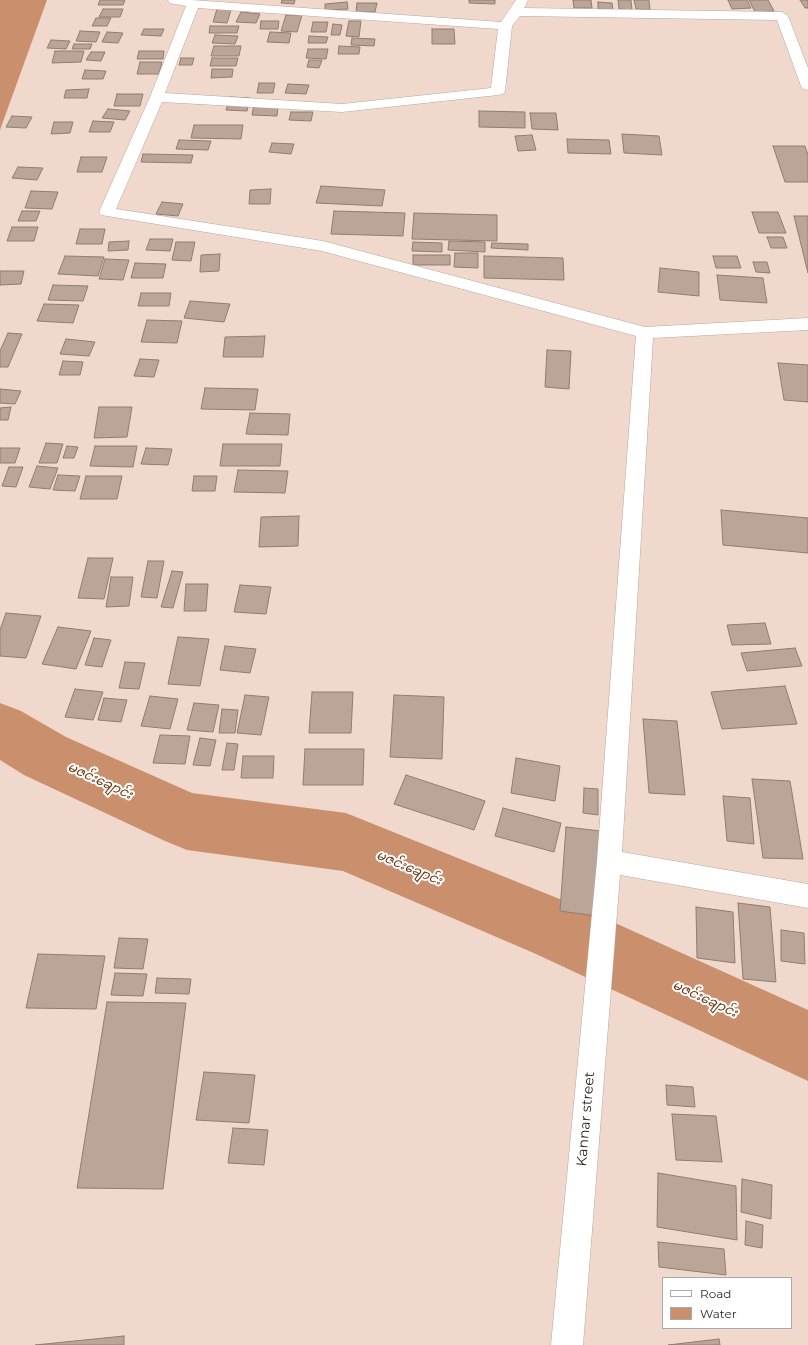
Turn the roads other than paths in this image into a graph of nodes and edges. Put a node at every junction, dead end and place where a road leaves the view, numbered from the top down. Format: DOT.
graph roads {
  1 [pos="174,0"];
  2 [pos="193,4"];
  3 [pos="519,6"];
  4 [pos="505,26"];
  5 [pos="808,86"];
  6 [pos="157,97"];
  7 [pos="808,324"];
  8 [pos="646,332"];
  9 [pos="609,861"];
  10 [pos="808,896"];
  11 [pos="567,1345"];
  1 -- 2 [label="street"];
  2 -- 4 [label="street"];
  2 -- 6 [label="street"];
  3 -- 4 [label="street"];
  3 -- 5 [label="street"];
  4 -- 6 [label="street"];
  6 -- 8 [label="street"];
  7 -- 8 [label="street"];
  8 -- 9 [label="street, Kannar street"];
  9 -- 10 [label="street"];
  9 -- 11 [label="street, Kannar street"];
}
